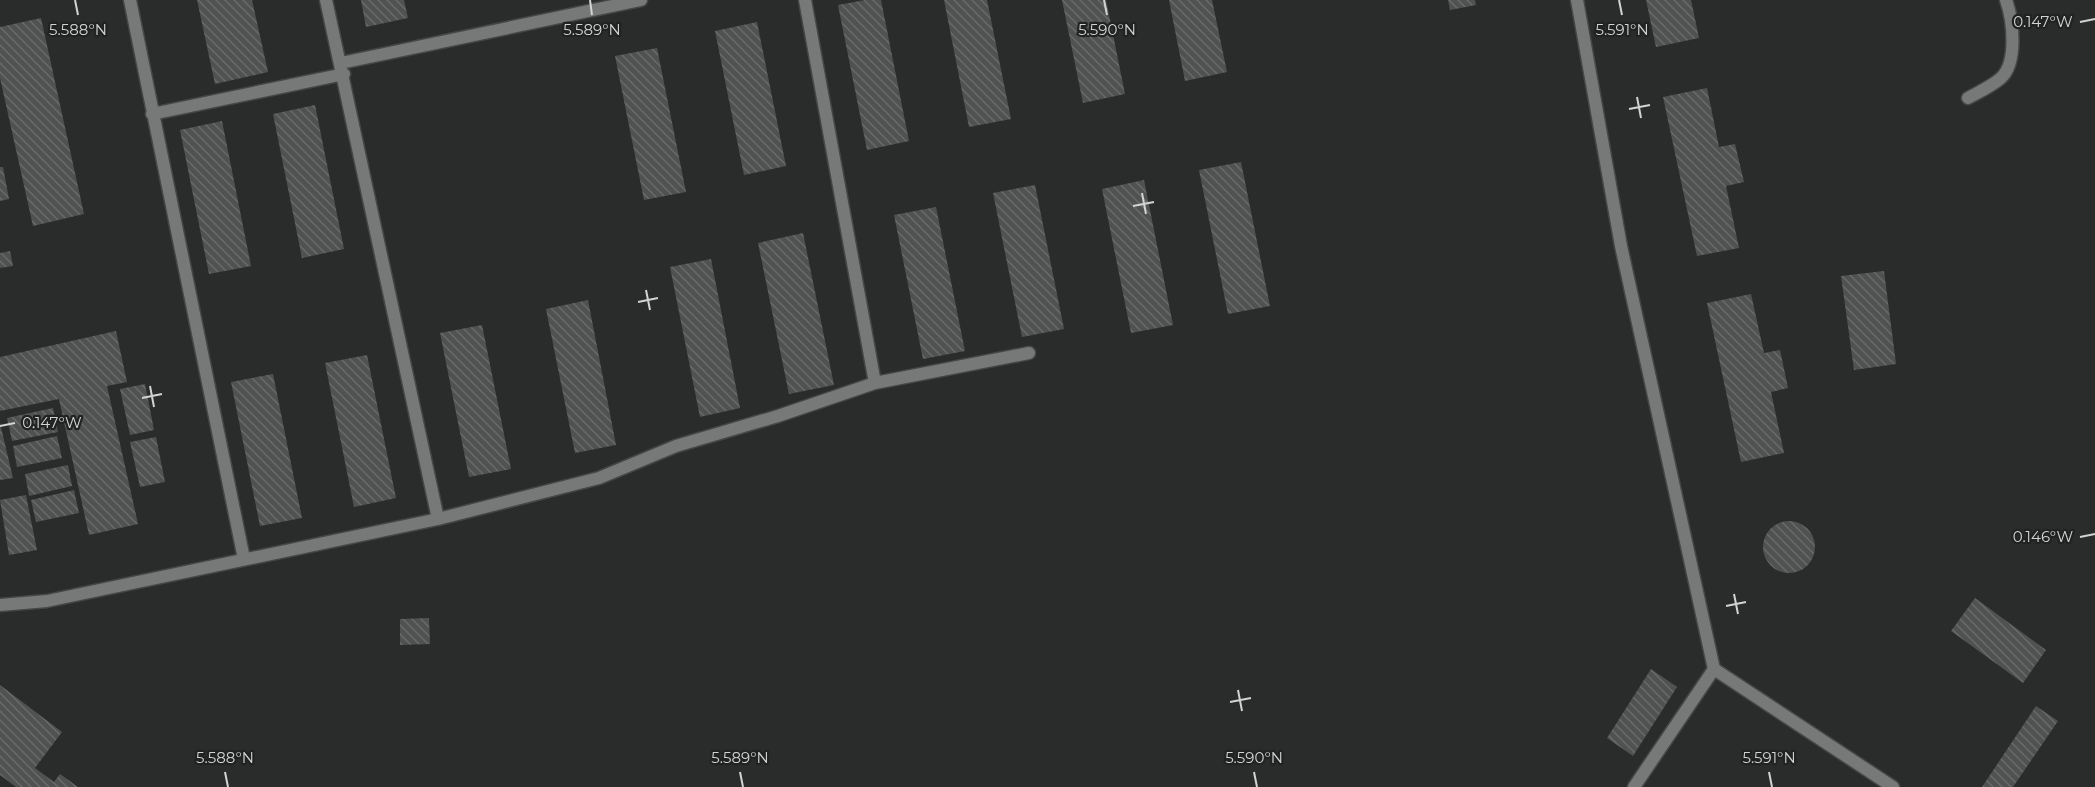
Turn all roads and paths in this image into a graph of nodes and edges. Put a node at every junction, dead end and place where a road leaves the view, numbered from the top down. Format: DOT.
graph roads {
  1 [pos="130,0"];
  2 [pos="326,0"];
  3 [pos="641,0"];
  4 [pos="805,0"];
  5 [pos="1577,0"];
  6 [pos="2006,0"];
  7 [pos="583,6"];
  8 [pos="342,68"];
  9 [pos="1968,98"];
  10 [pos="152,114"];
  11 [pos="1029,353"];
  12 [pos="875,383"];
  13 [pos="438,519"];
  14 [pos="244,559"];
  15 [pos="0,605"];
  16 [pos="1714,669"];
  17 [pos="1634,787"];
  18 [pos="1893,787"];
  1 -- 10 [label="street"];
  2 -- 8 [label="street"];
  3 -- 7 [label="street"];
  4 -- 12 [label="street"];
  5 -- 16 [label="street"];
  6 -- 9 [label="street"];
  7 -- 8 [label="street"];
  8 -- 10 [label="street"];
  8 -- 13 [label="street"];
  10 -- 14 [label="street"];
  11 -- 12 [label="street"];
  12 -- 13 [label="street"];
  13 -- 14 [label="street"];
  14 -- 15 [label="street"];
  16 -- 17 [label="street"];
  16 -- 18 [label="street"];
}
